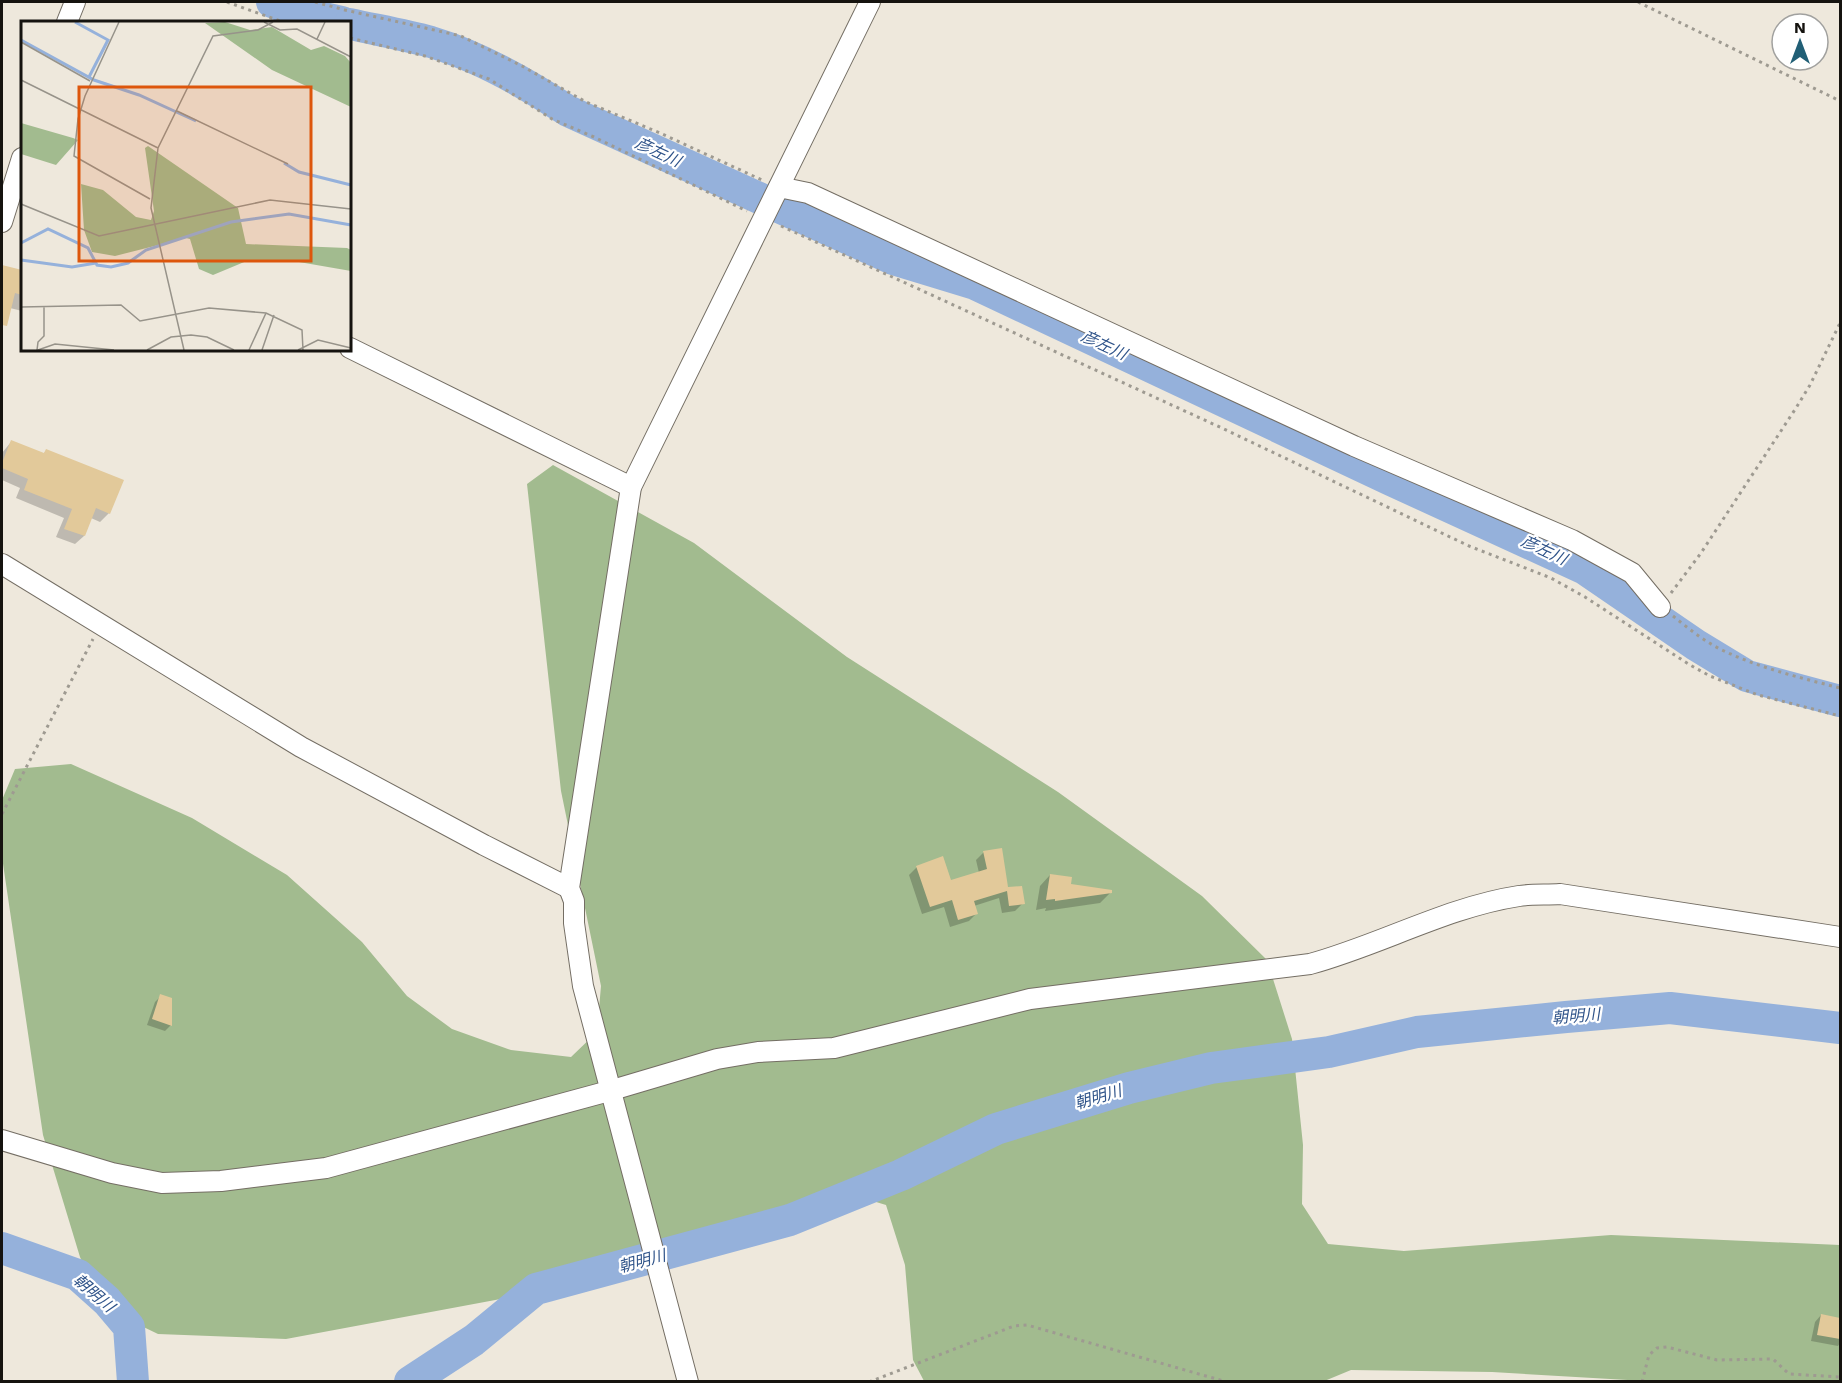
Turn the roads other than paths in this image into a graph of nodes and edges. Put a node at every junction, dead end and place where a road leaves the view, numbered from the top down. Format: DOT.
graph roads {
  1 [pos="75,2"];
  2 [pos="870,2"];
  3 [pos="68,21"];
  4 [pos="21,161"];
  5 [pos="13,182"];
  6 [pos="778,190"];
  7 [pos="2,222"];
  8 [pos="351,348"];
  9 [pos="631,487"];
  10 [pos="2,564"];
  11 [pos="1660,607"];
  12 [pos="569,888"];
  13 [pos="1840,936"];
  14 [pos="609,1091"];
  15 [pos="2,1140"];
  16 [pos="688,1382"];
  1 -- 3 [label="street"];
  2 -- 6 [label="street"];
  4 -- 5 [label="street"];
  5 -- 7 [label="street"];
  6 -- 9 [label="street"];
  6 -- 11 [label="street"];
  8 -- 9 [label="street"];
  9 -- 12 [label="street"];
  10 -- 12 [label="street"];
  12 -- 14 [label="street"];
  13 -- 14 [label="street"];
  14 -- 15 [label="street"];
  14 -- 16 [label="street"];
}
